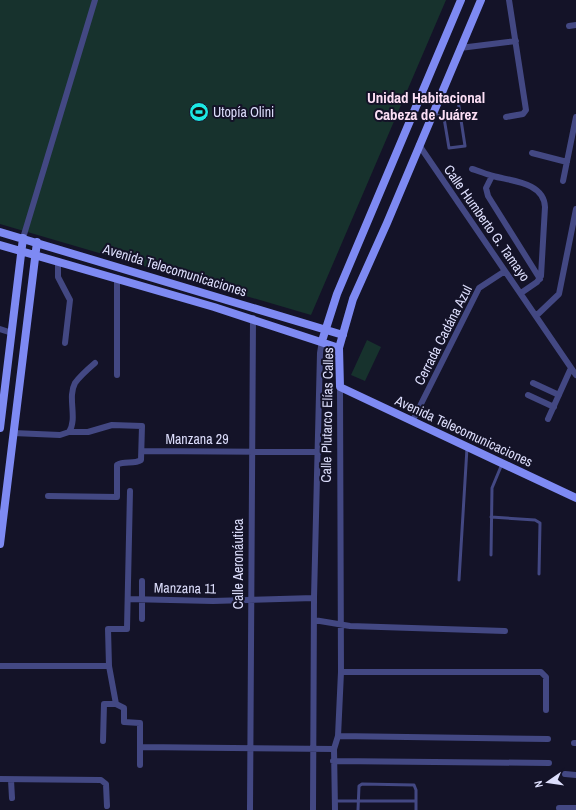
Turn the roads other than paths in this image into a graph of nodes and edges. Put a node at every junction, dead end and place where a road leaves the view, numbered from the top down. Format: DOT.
graph roads {
  1 [pos="95,0"];
  2 [pos="461,0"];
  3 [pos="481,0"];
  4 [pos="509,0"];
  5 [pos="516,41"];
  6 [pos="460,48"];
  7 [pos="457,94"];
  8 [pos="432,113"];
  9 [pos="460,115"];
  10 [pos="506,117"];
  11 [pos="576,117"];
  12 [pos="444,118"];
  13 [pos="419,145"];
  14 [pos="532,153"];
  15 [pos="567,162"];
  16 [pos="472,169"];
  17 [pos="492,176"];
  18 [pos="563,181"];
  19 [pos="576,209"];
  20 [pos="0,232"];
  21 [pos="23,238"];
  22 [pos="37,242"];
  23 [pos="0,245"];
  24 [pos="22,251"];
  25 [pos="35,255"];
  26 [pos="58,261"];
  27 [pos="505,271"];
  28 [pos="117,278"];
  29 [pos="540,279"];
  30 [pos="521,293"];
  31 [pos="536,316"];
  32 [pos="253,318"];
  33 [pos="0,329"];
  34 [pos="326,329"];
  35 [pos="12,333"];
  36 [pos="342,335"];
  37 [pos="322,341"];
  38 [pos="65,343"];
  39 [pos="339,348"];
  40 [pos="94,363"];
  41 [pos="571,368"];
  42 [pos="117,375"];
  43 [pos="576,375"];
  44 [pos="533,383"];
  45 [pos="340,387"];
  46 [pos="528,395"];
  47 [pos="559,395"];
  48 [pos="554,407"];
  49 [pos="1,413"];
  50 [pos="548,419"];
  51 [pos="413,420"];
  52 [pos="0,428"];
  53 [pos="69,432"];
  54 [pos="13,434"];
  55 [pos="467,447"];
  56 [pos="142,450"];
  57 [pos="251,451"];
  58 [pos="319,452"];
  59 [pos="502,463"];
  60 [pos="130,490"];
  61 [pos="48,496"];
  62 [pos="576,498"];
  63 [pos="491,517"];
  64 [pos="0,544"];
  65 [pos="491,555"];
  66 [pos="539,574"];
  67 [pos="459,580"];
  68 [pos="142,581"];
  69 [pos="314,598"];
  70 [pos="128,599"];
  71 [pos="142,599"];
  72 [pos="250,600"];
  73 [pos="142,620"];
  74 [pos="314,620"];
  75 [pos="340,624"];
  76 [pos="505,631"];
  77 [pos="0,666"];
  78 [pos="109,666"];
  79 [pos="341,672"];
  80 [pos="116,704"];
  81 [pos="546,710"];
  82 [pos="338,736"];
  83 [pos="548,739"];
  84 [pos="103,741"];
  85 [pos="140,748"];
  86 [pos="250,749"];
  87 [pos="312,749"];
  88 [pos="334,749"];
  89 [pos="333,761"];
  90 [pos="549,763"];
  91 [pos="140,765"];
  92 [pos="565,774"];
  93 [pos="576,775"];
  94 [pos="0,780"];
  95 [pos="11,780"];
  96 [pos="12,798"];
  97 [pos="334,801"];
  98 [pos="416,801"];
  99 [pos="358,802"];
  100 [pos="107,806"];
  101 [pos="559,808"];
  102 [pos="576,808"];
  103 [pos="250,810"];
  104 [pos="313,810"];
  105 [pos="335,810"];
  106 [pos="358,810"];
  107 [pos="416,810"];
  1 -- 21 [label="street"];
  2 -- 34 [label="street, Calle Plutarco Elías Calles"];
  3 -- 6 [label="street, Calle Plutarco Elías Calles"];
  4 -- 5 [label="street"];
  5 -- 6 [label="street"];
  5 -- 10 [label="street"];
  6 -- 8 [label="street, Calle Plutarco Elías Calles"];
  7 -- 9 [label="lane"];
  8 -- 12 [label="lane"];
  8 -- 13 [label="street, Calle Plutarco Elías Calles"];
  9 -- 12 [label="lane"];
  9 -- 12 [label="lane"];
  11 -- 15 [label="street"];
  13 -- 27 [label="street, Calle Humberto G. Tamayo"];
  13 -- 36 [label="street, Calle Plutarco Elías Calles"];
  14 -- 15 [label="street"];
  15 -- 18 [label="street"];
  16 -- 17 [label="street"];
  17 -- 29 [label="street"];
  17 -- 29 [label="street"];
  19 -- 31 [label="street"];
  20 -- 21 [label="street, Avenida Telecomunicaciones"];
  21 -- 22 [label="street, Avenida Telecomunicaciones"];
  21 -- 24 [label="street"];
  22 -- 25 [label="street"];
  22 -- 34 [label="street, Avenida Telecomunicaciones"];
  23 -- 24 [label="street, Avenida Telecomunicaciones"];
  24 -- 25 [label="street, Avenida Telecomunicaciones"];
  24 -- 35 [label="street"];
  25 -- 26 [label="street, Avenida Telecomunicaciones"];
  25 -- 54 [label="street"];
  26 -- 28 [label="street, Avenida Telecomunicaciones"];
  26 -- 38 [label="street"];
  27 -- 30 [label="street, Calle Humberto G. Tamayo"];
  27 -- 51 [label="street, Cerrada Cadána Azul"];
  28 -- 32 [label="street, Avenida Telecomunicaciones"];
  28 -- 42 [label="street"];
  29 -- 30 [label="street"];
  30 -- 31 [label="street, Calle Humberto G. Tamayo"];
  31 -- 41 [label="street, Calle Humberto G. Tamayo"];
  32 -- 37 [label="street, Avenida Telecomunicaciones"];
  32 -- 57 [label="street, Calle Aeronáutica"];
  33 -- 35 [label="street"];
  34 -- 36 [label="street, Avenida Telecomunicaciones"];
  34 -- 37 [label="street, Calle Plutarco Elías Calles"];
  35 -- 49 [label="street"];
  36 -- 39 [label="street, Calle Plutarco Elías Calles"];
  37 -- 39 [label="street, Avenida Telecomunicaciones"];
  37 -- 58 [label="street, Calle Plutarco Elías Calles"];
  39 -- 45 [label="street, Calle Plutarco Elías Calles"];
  40 -- 53 [label="street"];
  41 -- 43 [label="street, Calle Humberto G. Tamayo"];
  41 -- 47 [label="street"];
  44 -- 47 [label="street"];
  45 -- 51 [label="street, Avenida Telecomunicaciones"];
  45 -- 75 [label="street, Calle Plutarco Elías Calles"];
  46 -- 48 [label="street"];
  47 -- 48 [label="street"];
  48 -- 50 [label="street"];
  49 -- 52 [label="street"];
  51 -- 55 [label="street, Avenida Telecomunicaciones"];
  53 -- 54 [label="street"];
  53 -- 56 [label="street"];
  54 -- 64 [label="street"];
  55 -- 59 [label="street, Avenida Telecomunicaciones"];
  55 -- 67 [label="lane"];
  56 -- 57 [label="street, Manzana 29"];
  56 -- 61 [label="street"];
  57 -- 58 [label="street, Manzana 29"];
  57 -- 72 [label="street, Calle Aeronáutica"];
  58 -- 69 [label="street, Calle Plutarco Elías Calles"];
  59 -- 62 [label="street, Avenida Telecomunicaciones"];
  59 -- 63 [label="lane"];
  60 -- 70 [label="street"];
  63 -- 65 [label="lane"];
  63 -- 66 [label="lane"];
  68 -- 71 [label="street"];
  69 -- 72 [label="street, Manzana 11"];
  69 -- 74 [label="street, Calle Plutarco Elías Calles"];
  70 -- 71 [label="street, Manzana 11"];
  70 -- 78 [label="street"];
  71 -- 72 [label="street, Manzana 11"];
  71 -- 73 [label="street"];
  72 -- 86 [label="street, Calle Aeronáutica"];
  74 -- 75 [label="street"];
  74 -- 87 [label="street, Calle Plutarco Elías Calles"];
  75 -- 76 [label="street"];
  75 -- 79 [label="street, Calle Plutarco Elías Calles"];
  77 -- 78 [label="street"];
  78 -- 80 [label="street"];
  79 -- 81 [label="street"];
  79 -- 82 [label="street, Calle Plutarco Elías Calles"];
  80 -- 84 [label="street"];
  80 -- 85 [label="street"];
  82 -- 83 [label="street"];
  82 -- 88 [label="street, Calle Plutarco Elías Calles"];
  85 -- 86 [label="street"];
  85 -- 91 [label="street"];
  86 -- 87 [label="street"];
  86 -- 103 [label="street, Calle Aeronáutica"];
  87 -- 88 [label="street"];
  87 -- 104 [label="street, Calle Plutarco Elías Calles"];
  88 -- 89 [label="street, Calle Plutarco Elías Calles"];
  89 -- 90 [label="street"];
  89 -- 97 [label="street, Calle Plutarco Elías Calles"];
  92 -- 93 [label="street"];
  94 -- 95 [label="street"];
  95 -- 96 [label="street"];
  95 -- 100 [label="street"];
  97 -- 99 [label="lane"];
  97 -- 105 [label="street, Calle Plutarco Elías Calles"];
  98 -- 99 [label="lane"];
  98 -- 99 [label="lane"];
  98 -- 107 [label="lane"];
  99 -- 106 [label="lane"];
  101 -- 102 [label="street"];
}
